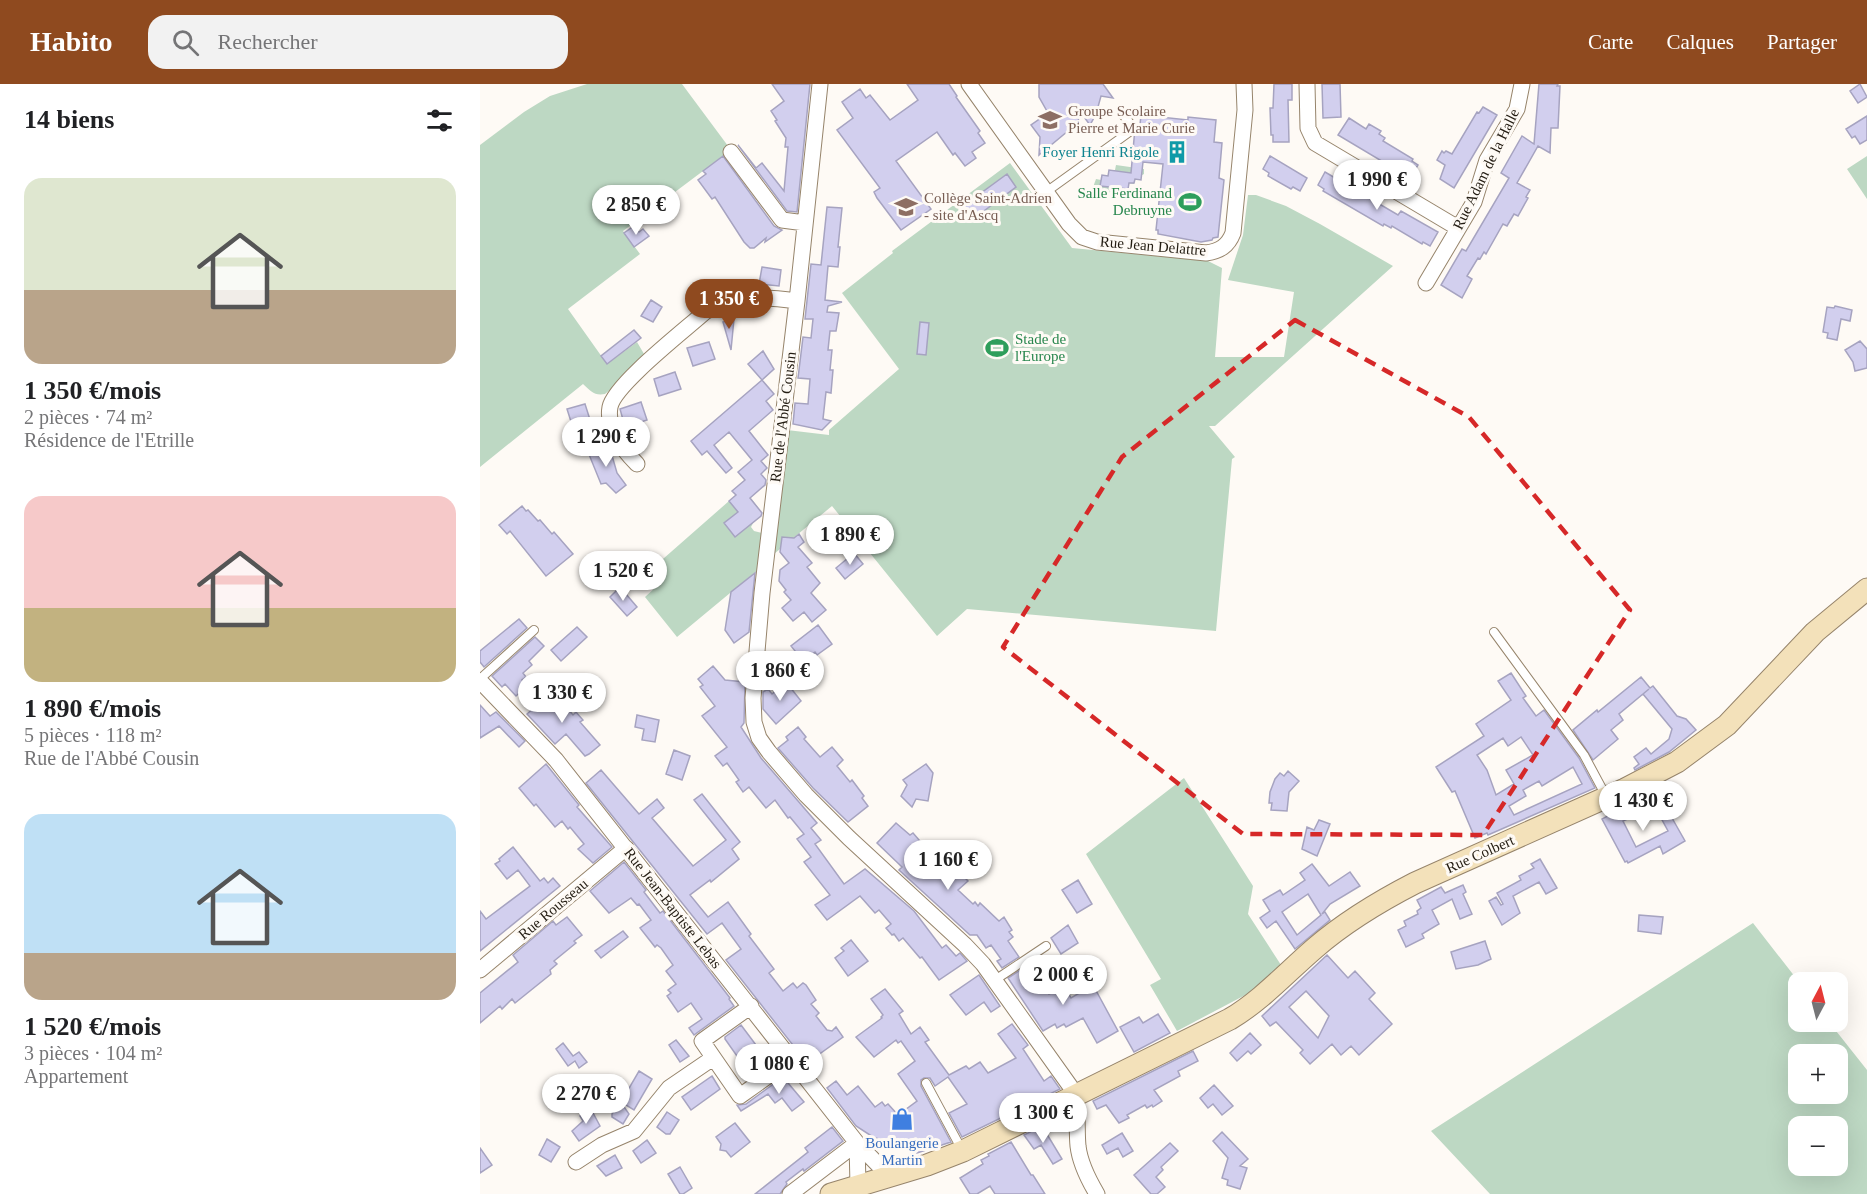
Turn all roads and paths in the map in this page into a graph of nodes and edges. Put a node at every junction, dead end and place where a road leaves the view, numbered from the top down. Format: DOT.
graph roads {
  1 [pos="820,84"];
  2 [pos="969,84"];
  3 [pos="1244,84"];
  4 [pos="1307,84"];
  5 [pos="1522,84"];
  6 [pos="1123,115"];
  7 [pos="732,152"];
  8 [pos="1046,192"];
  9 [pos="805,223"];
  10 [pos="1458,228"];
  11 [pos="1426,283"];
  12 [pos="797,302"];
  13 [pos="637,464"];
  14 [pos="1867,589"];
  15 [pos="534,630"];
  16 [pos="1494,632"];
  17 [pos="480,680"];
  18 [pos="1607,798"];
  19 [pos="626,848"];
  20 [pos="1046,946"];
  21 [pos="480,970"];
  22 [pos="995,980"];
  23 [pos="750,1006"];
  24 [pos="713,1058"];
  25 [pos="792,1059"];
  26 [pos="926,1083"];
  27 [pos="1075,1097"];
  28 [pos="857,1143"];
  29 [pos="963,1151"];
  30 [pos="576,1162"];
  31 [pos="890,1177"];
  32 [pos="858,1186"];
  33 [pos="790,1194"];
  34 [pos="831,1194"];
  35 [pos="1097,1194"];
  1 -- 9 [label="street, Rue de l'Abbé Cousin"];
  2 -- 8 [label="street, Rue Jean Delattre"];
  3 -- 8 [label="street, Rue Jean Delattre"];
  4 -- 10 [label="street"];
  5 -- 10 [label="street, Rue Adam de la Halle"];
  6 -- 8 [label="lane"];
  7 -- 9 [label="street"];
  9 -- 12 [label="street, Rue de l'Abbé Cousin"];
  10 -- 11 [label="street, Rue Adam de la Halle"];
  12 -- 13 [label="street"];
  12 -- 22 [label="street, Rue de l'Abbé Cousin"];
  14 -- 18 [label="main road, Rue Colbert"];
  15 -- 17 [label="lane, Rue Jean-Baptiste Lebas"];
  16 -- 18 [label="lane"];
  17 -- 19 [label="street, Rue Jean-Baptiste Lebas"];
  18 -- 27 [label="main road, Rue Colbert"];
  19 -- 21 [label="street, Rue Rousseau"];
  19 -- 23 [label="street, Rue Jean-Baptiste Lebas"];
  20 -- 22 [label="lane"];
  22 -- 27 [label="street, Rue de l'Abbé Cousin"];
  23 -- 24 [label="street"];
  23 -- 25 [label="street, Rue Jean-Baptiste Lebas"];
  24 -- 25 [label="street"];
  24 -- 30 [label="street"];
  25 -- 28 [label="street, Rue Jean-Baptiste Lebas"];
  26 -- 29 [label="lane"];
  27 -- 29 [label="main road, Rue Colbert"];
  27 -- 35 [label="street"];
  28 -- 31 [label="street, Rue Jean-Baptiste Lebas"];
  28 -- 32 [label="street"];
  28 -- 33 [label="street"];
  29 -- 31 [label="main road, Rue Colbert"];
  31 -- 32 [label="main road, Rue Colbert"];
  32 -- 34 [label="main road, Rue Colbert"];
}
